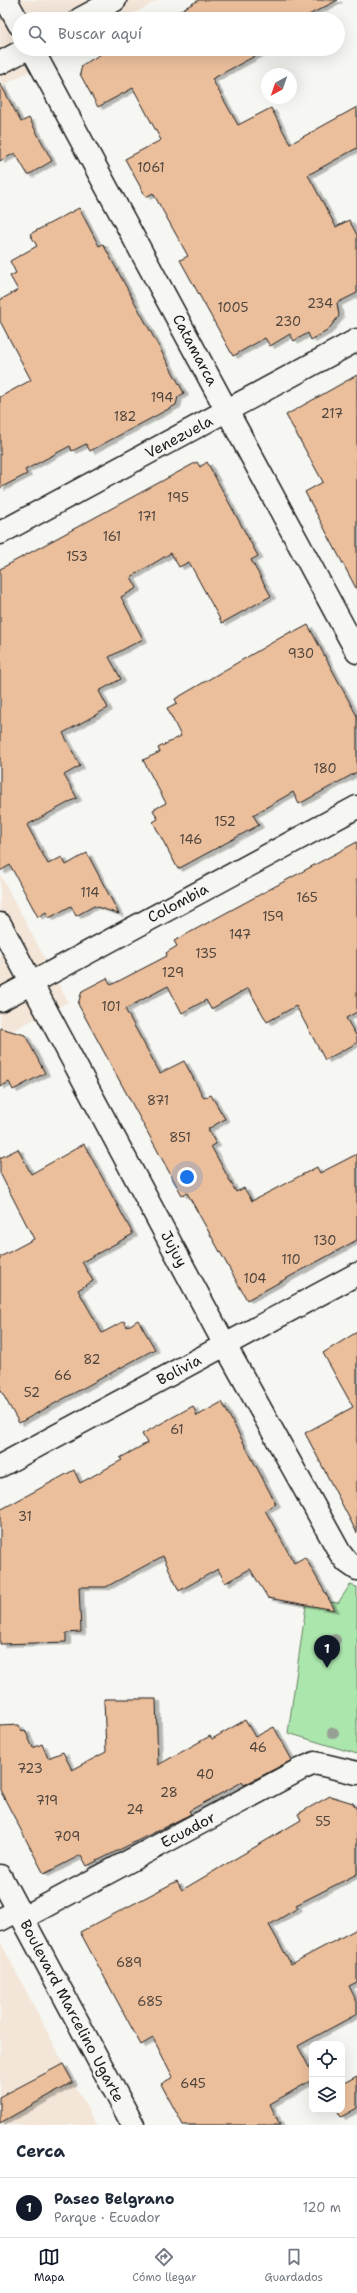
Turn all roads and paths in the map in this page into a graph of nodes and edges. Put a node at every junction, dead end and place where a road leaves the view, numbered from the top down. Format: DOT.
graph roads {
  1 [pos="6,0"];
  2 [pos="115,0"];
  3 [pos="12,12"];
  4 [pos="93,12"];
  5 [pos="13,56"];
  6 [pos="36,56"];
  7 [pos="0,63"];
  8 [pos="357,340"];
  9 [pos="227,411"];
  10 [pos="0,533"];
  11 [pos="357,652"];
  12 [pos="357,807"];
  13 [pos="0,924"];
  14 [pos="31,983"];
  15 [pos="0,1000"];
  16 [pos="357,1274"];
  17 [pos="225,1345"];
  18 [pos="0,1466"];
  19 [pos="356,1569"];
  20 [pos="357,1773"];
  21 [pos="0,1876"];
  22 [pos="14,1916"];
  23 [pos="133,2125"];
  1 -- 3 [label="street"];
  2 -- 4 [label="street"];
  5 -- 7 [label="street"];
  6 -- 9 [label="street, Catamarca"];
  8 -- 9 [label="street, Venezuela"];
  9 -- 10 [label="street, Venezuela"];
  9 -- 11 [label="street, Catamarca"];
  12 -- 14 [label="street, Colombia"];
  13 -- 14 [label="street, Jujuy"];
  14 -- 15 [label="street, Colombia"];
  14 -- 17 [label="street, Jujuy"];
  16 -- 17 [label="street, Bolivia"];
  17 -- 18 [label="street, Bolivia"];
  17 -- 19 [label="street, Jujuy"];
  20 -- 22 [label="street, Ecuador"];
  21 -- 22 [label="street, Boulevard Marcelino Ugarte"];
  22 -- 23 [label="street, Boulevard Marcelino Ugarte"];
}
